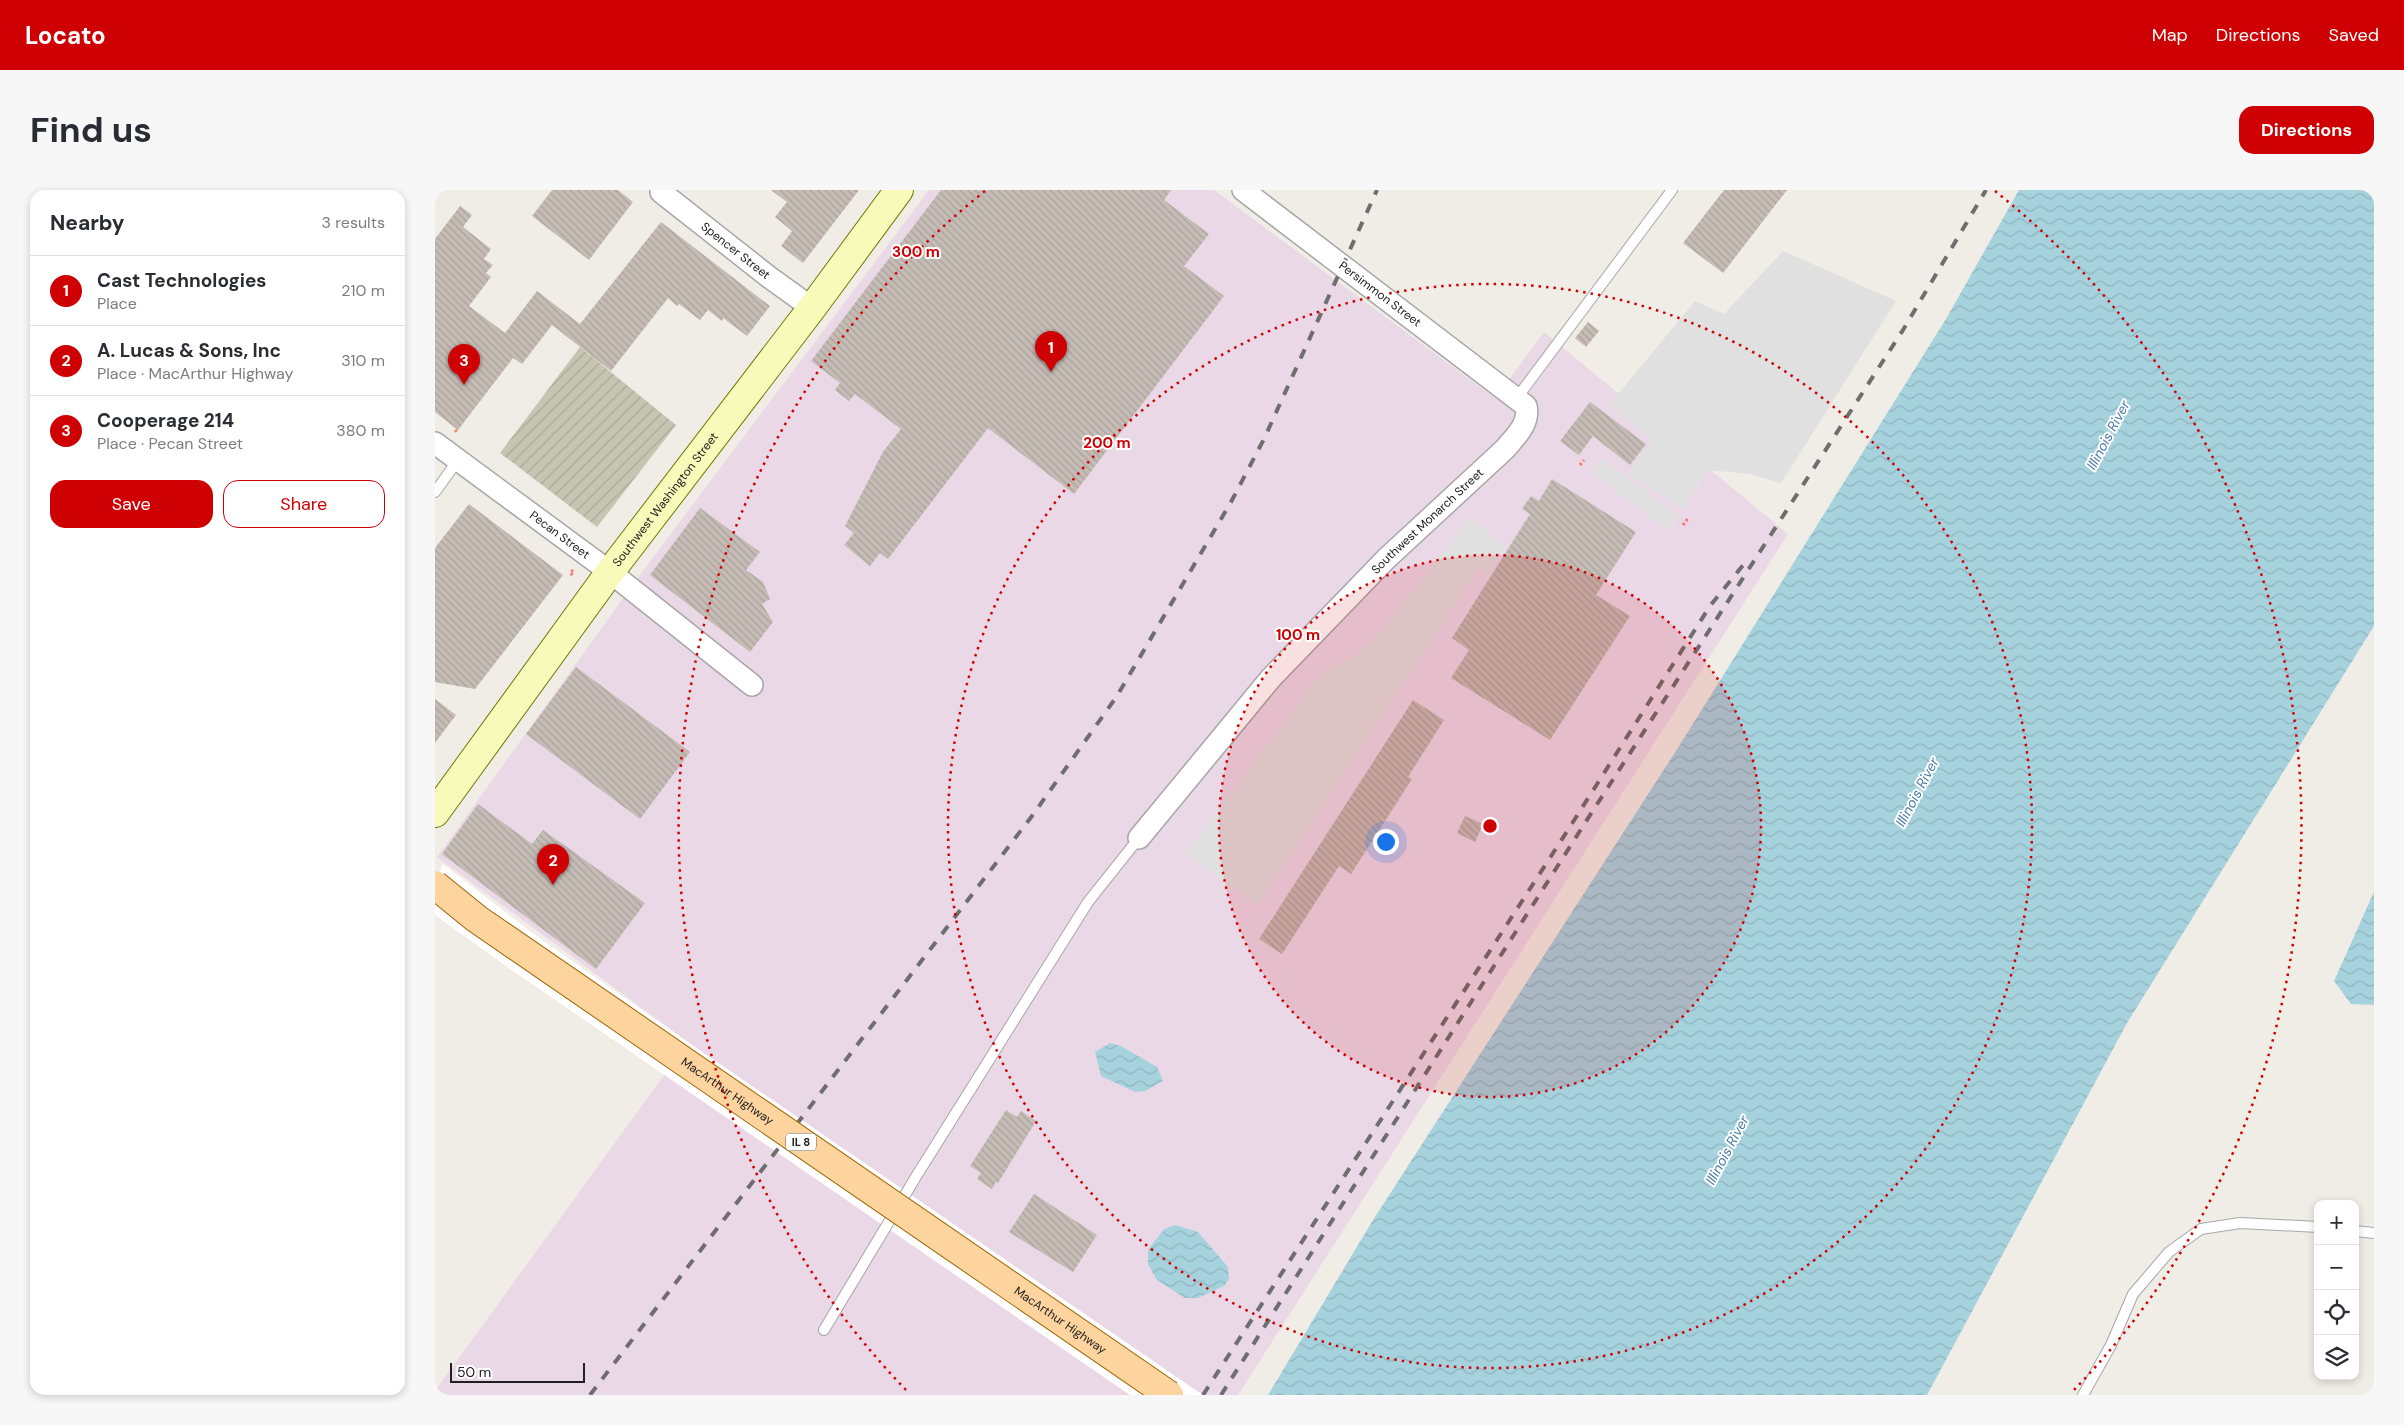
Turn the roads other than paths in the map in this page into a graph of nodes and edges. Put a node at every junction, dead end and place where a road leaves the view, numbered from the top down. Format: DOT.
graph roads {
  1 [pos="899,190"];
  2 [pos="1243,190"];
  3 [pos="1672,190"];
  4 [pos="662,191"];
  5 [pos="812,308"];
  6 [pos="1516,398"];
  7 [pos="435,443"];
  8 [pos="458,460"];
  9 [pos="435,492"];
  10 [pos="610,572"];
  11 [pos="752,685"];
  12 [pos="435,813"];
  13 [pos="1139,838"];
  14 [pos="435,885"];
  15 [pos="2314,1227"];
  16 [pos="2359,1231"];
  17 [pos="2374,1233"];
  18 [pos="824,1330"];
  19 [pos="1169,1395"];
  20 [pos="2083,1395"];
  1 -- 5 [label="main road, Southwest Washington Street"];
  2 -- 6 [label="street, Persimmon Street"];
  3 -- 6 [label="lane"];
  4 -- 5 [label="street, Spencer Street"];
  5 -- 10 [label="main road, Southwest Washington Street"];
  6 -- 13 [label="street, Southwest Monarch Street"];
  7 -- 8 [label="street, Pecan Street"];
  8 -- 9 [label="lane"];
  8 -- 10 [label="street, Pecan Street"];
  10 -- 11 [label="street, Pecan Street"];
  10 -- 12 [label="main road, Southwest Washington Street"];
  13 -- 18 [label="lane"];
  14 -- 19 [label="main road, MacArthur Highway / IL 8, bridge"];
  15 -- 20 [label="lane"];
  16 -- 17 [label="lane"];
}
